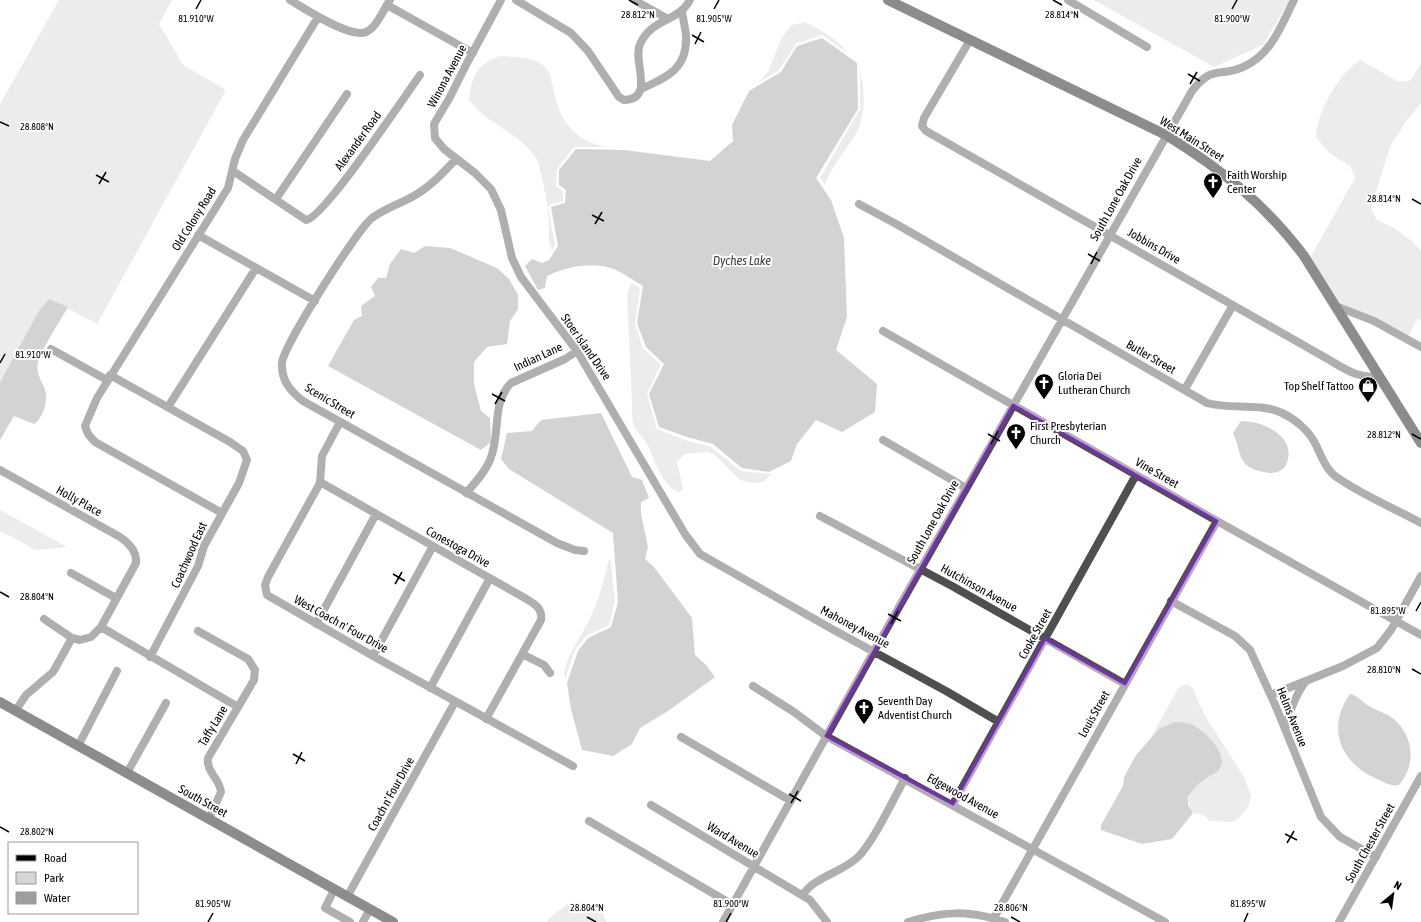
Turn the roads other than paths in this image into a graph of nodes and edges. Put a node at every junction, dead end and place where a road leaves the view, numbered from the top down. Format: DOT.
graph roads {
  1 [pos="290,0"];
  2 [pos="501,0"];
  3 [pos="516,0"];
  4 [pos="634,0"];
  5 [pos="690,0"];
  6 [pos="888,0"];
  7 [pos="1068,0"];
  8 [pos="1294,0"];
  9 [pos="388,2"];
  10 [pos="682,11"];
  11 [pos="318,17"];
  12 [pos="668,19"];
  13 [pos="970,40"];
  14 [pos="1146,47"];
  15 [pos="473,53"];
  16 [pos="420,75"];
  17 [pos="641,89"];
  18 [pos="347,94"];
  19 [pos="1166,136"];
  20 [pos="456,159"];
  21 [pos="232,171"];
  22 [pos="276,199"];
  23 [pos="859,204"];
  24 [pos="198,235"];
  25 [pos="1110,235"];
  26 [pos="256,268"];
  27 [pos="315,301"];
  28 [pos="1233,305"];
  29 [pos="1338,307"];
  30 [pos="1062,320"];
  31 [pos="883,331"];
  32 [pos="1421,347"];
  33 [pos="51,349"];
  34 [pos="577,351"];
  35 [pos="1379,375"];
  36 [pos="109,378"];
  37 [pos="1185,390"];
  38 [pos="1013,405"];
  39 [pos="168,407"];
  40 [pos="340,422"];
  41 [pos="883,440"];
  42 [pos="1421,443"];
  43 [pos="0,470"];
  44 [pos="1136,475"];
  45 [pos="320,482"];
  46 [pos="966,488"];
  47 [pos="466,493"];
  48 [pos="222,513"];
  49 [pos="376,514"];
  50 [pos="820,516"];
  51 [pos="1217,521"];
  52 [pos="1421,523"];
  53 [pos="433,546"];
  54 [pos="584,551"];
  55 [pos="699,553"];
  56 [pos="920,570"];
  57 [pos="71,573"];
  58 [pos="1421,576"];
  59 [pos="490,578"];
  60 [pos="116,598"];
  61 [pos="1171,601"];
  62 [pos="44,619"];
  63 [pos="1397,621"];
  64 [pos="316,624"];
  65 [pos="101,627"];
  66 [pos="198,631"];
  67 [pos="1421,634"];
  68 [pos="72,638"];
  69 [pos="1045,639"];
  70 [pos="874,651"];
  71 [pos="522,654"];
  72 [pos="373,656"];
  73 [pos="150,657"];
  74 [pos="117,672"];
  75 [pos="550,674"];
  76 [pos="1306,680"];
  77 [pos="1125,684"];
  78 [pos="753,686"];
  79 [pos="430,688"];
  80 [pos="1271,695"];
  81 [pos="455,702"];
  82 [pos="0,703"];
  83 [pos="166,703"];
  84 [pos="238,707"];
  85 [pos="16,710"];
  86 [pos="486,719"];
  87 [pos="999,722"];
  88 [pos="1285,729"];
  89 [pos="826,736"];
  90 [pos="682,737"];
  91 [pos="78,746"];
  92 [pos="573,766"];
  93 [pos="127,773"];
  94 [pos="1421,776"];
  95 [pos="905,778"];
  96 [pos="791,801"];
  97 [pos="952,804"];
  98 [pos="651,805"];
  99 [pos="209,819"];
  100 [pos="589,821"];
  101 [pos="1033,848"];
  102 [pos="1376,857"];
  103 [pos="754,866"];
  104 [pos="334,890"];
  105 [pos="803,895"];
  106 [pos="347,897"];
  107 [pos="732,905"];
  108 [pos="370,909"];
  109 [pos="994,918"];
  110 [pos="350,922"];
  111 [pos="363,922"];
  112 [pos="393,922"];
  113 [pos="723,922"];
  114 [pos="827,922"];
  115 [pos="908,922"];
  116 [pos="1005,922"];
  117 [pos="1166,922"];
  118 [pos="1339,922"];
  1 -- 11 [label="street"];
  2 -- 15 [label="street, Winona Avenue"];
  3 -- 17 [label="street"];
  4 -- 12 [label="street"];
  5 -- 10 [label="street"];
  6 -- 13 [label="main road, West Main Street"];
  7 -- 14 [label="street"];
  8 -- 19 [label="street, South Lone Oak Drive"];
  9 -- 11 [label="street"];
  9 -- 15 [label="street"];
  10 -- 12 [label="street"];
  10 -- 17 [label="street"];
  11 -- 21 [label="street, Old Colony Road"];
  12 -- 17 [label="street"];
  13 -- 19 [label="main road, West Main Street"];
  13 -- 25 [label="street, Jobbins Drive"];
  15 -- 20 [label="street, Winona Avenue"];
  16 -- 22 [label="street, Alexander Road"];
  18 -- 22 [label="street"];
  19 -- 25 [label="street, South Lone Oak Drive"];
  19 -- 29 [label="main road, West Main Street"];
  20 -- 27 [label="street, Scenic Street"];
  20 -- 34 [label="street, Stoer Island Drive"];
  21 -- 22 [label="street"];
  21 -- 24 [label="street, Old Colony Road"];
  23 -- 30 [label="street, Butler Street"];
  24 -- 26 [label="street"];
  24 -- 36 [label="street, Old Colony Road"];
  25 -- 28 [label="street, Jobbins Drive"];
  25 -- 30 [label="street, South Lone Oak Drive"];
  26 -- 27 [label="street"];
  26 -- 39 [label="street"];
  27 -- 40 [label="street, Scenic Street"];
  28 -- 35 [label="street, Jobbins Drive"];
  28 -- 37 [label="street"];
  29 -- 32 [label="street"];
  29 -- 35 [label="main road, West Main Street"];
  30 -- 37 [label="street, Butler Street"];
  30 -- 38 [label="street, South Lone Oak Drive"];
  31 -- 38 [label="street, Vine Street"];
  33 -- 36 [label="street"];
  34 -- 47 [label="street, Indian Lane"];
  34 -- 55 [label="street, Stoer Island Drive"];
  35 -- 42 [label="main road, West Main Street"];
  36 -- 39 [label="street"];
  36 -- 48 [label="street, Old Colony Road"];
  37 -- 52 [label="street, Butler Street"];
  38 -- 44 [label="street, Vine Street"];
  38 -- 46 [label="street, South Lone Oak Drive"];
  39 -- 48 [label="street, Coachwood East"];
  40 -- 45 [label="street, West Coach n' Four Drive"];
  40 -- 47 [label="street, Scenic Street"];
  41 -- 46 [label="street"];
  43 -- 60 [label="street, Holly Place"];
  44 -- 51 [label="street, Vine Street"];
  44 -- 69 [label="street, Cooke Street"];
  45 -- 49 [label="street, Conestoga Drive"];
  45 -- 64 [label="street, West Coach n' Four Drive"];
  46 -- 56 [label="street, South Lone Oak Drive"];
  47 -- 54 [label="street, Scenic Street"];
  48 -- 73 [label="street, Coachwood East"];
  49 -- 53 [label="street, Conestoga Drive"];
  49 -- 64 [label="street"];
  50 -- 56 [label="street, Hutchinson Avenue"];
  51 -- 61 [label="street, Louis Street"];
  51 -- 63 [label="street, Vine Street"];
  53 -- 59 [label="street, Conestoga Drive"];
  53 -- 72 [label="street"];
  55 -- 70 [label="street, Mahoney Avenue"];
  56 -- 69 [label="street, Hutchinson Avenue"];
  56 -- 70 [label="street, South Lone Oak Drive"];
  57 -- 60 [label="street"];
  58 -- 63 [label="street"];
  59 -- 71 [label="street, Conestoga Drive"];
  59 -- 79 [label="street"];
  60 -- 65 [label="street"];
  61 -- 77 [label="street, Louis Street"];
  61 -- 80 [label="street, Helms Avenue"];
  62 -- 68 [label="street"];
  63 -- 67 [label="street, Vine Street"];
  63 -- 76 [label="street"];
  64 -- 72 [label="street, West Coach n' Four Drive"];
  65 -- 68 [label="street"];
  65 -- 73 [label="street"];
  66 -- 84 [label="street, Taffy Lane"];
  68 -- 85 [label="street"];
  69 -- 77 [label="street, Hutchinson Avenue"];
  69 -- 87 [label="street, Cooke Street"];
  70 -- 87 [label="street, Mahoney Avenue"];
  70 -- 89 [label="street, South Lone Oak Drive"];
  71 -- 75 [label="street"];
  71 -- 86 [label="street, Conestoga Drive"];
  72 -- 79 [label="street, West Coach n' Four Drive"];
  73 -- 84 [label="street"];
  74 -- 91 [label="street"];
  76 -- 80 [label="street"];
  76 -- 88 [label="street"];
  77 -- 101 [label="street, Louis Street"];
  78 -- 89 [label="street, Edgewood Avenue"];
  79 -- 81 [label="street, West Coach n' Four Drive"];
  80 -- 88 [label="street, Helms Avenue"];
  81 -- 86 [label="street, West Coach n' Four Drive"];
  81 -- 106 [label="street, Coach n' Four Drive"];
  82 -- 85 [label="main road, South Street"];
  83 -- 93 [label="street"];
  84 -- 99 [label="street, Taffy Lane"];
  85 -- 91 [label="main road, South Street"];
  86 -- 92 [label="street, West Coach n' Four Drive"];
  87 -- 97 [label="street, Cooke Street"];
  88 -- 102 [label="street, Helms Avenue"];
  89 -- 95 [label="street, Edgewood Avenue"];
  89 -- 96 [label="street, South Lone Oak Drive"];
  90 -- 96 [label="street"];
  91 -- 93 [label="main road, South Street"];
  93 -- 99 [label="main road, South Street"];
  94 -- 102 [label="street, South Chester Street"];
  95 -- 97 [label="street, Edgewood Avenue"];
  95 -- 105 [label="street"];
  96 -- 103 [label="street, South Lone Oak Drive"];
  97 -- 101 [label="street, Edgewood Avenue"];
  98 -- 103 [label="street, Ward Avenue"];
  99 -- 104 [label="main road, South Street"];
  100 -- 107 [label="street"];
  101 -- 109 [label="street, Louis Street"];
  101 -- 117 [label="street, Edgewood Avenue"];
  102 -- 118 [label="street, South Chester Street"];
  103 -- 105 [label="street, Ward Avenue"];
  103 -- 107 [label="street, South Lone Oak Drive"];
  104 -- 106 [label="main road, South Street"];
  104 -- 110 [label="street"];
  105 -- 114 [label="street, Ward Avenue"];
  106 -- 108 [label="main road, South Street"];
  107 -- 113 [label="street, South Lone Oak Drive"];
  108 -- 111 [label="street"];
  108 -- 112 [label="main road, South Street"];
  109 -- 115 [label="street"];
  109 -- 116 [label="street"];
}
